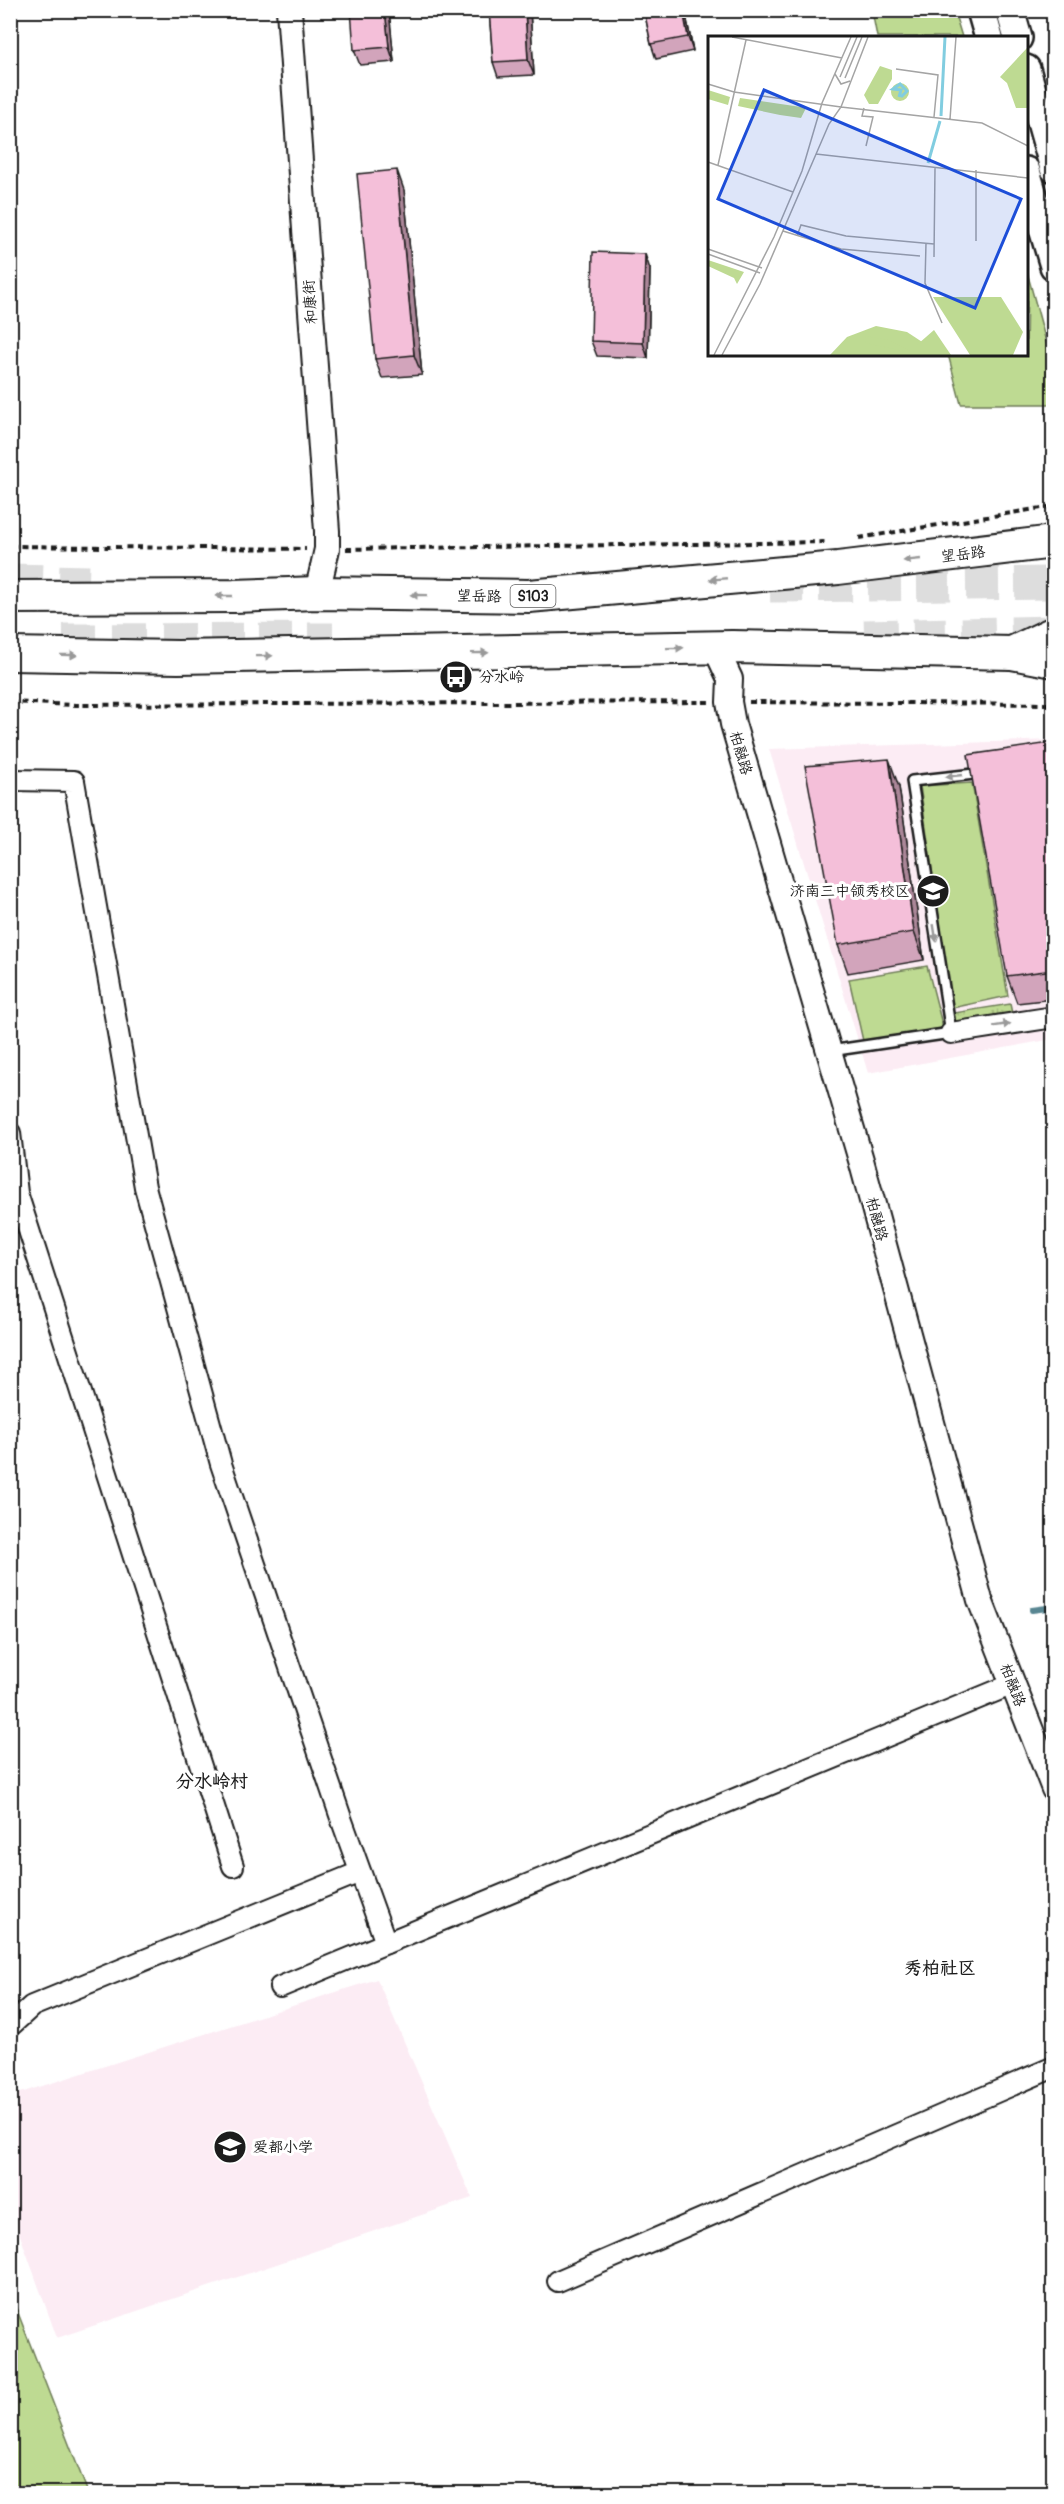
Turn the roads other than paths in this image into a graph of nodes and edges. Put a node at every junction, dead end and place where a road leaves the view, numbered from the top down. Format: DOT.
graph roads {
  1 [pos="289,10"];
  2 [pos="981,10"];
  3 [pos="1010,10"];
  4 [pos="988,36"];
  5 [pos="1017,36"];
  6 [pos="1028,76"];
  7 [pos="1053,168"];
  8 [pos="1028,178"];
  9 [pos="1053,266"];
  10 [pos="1048,548"];
  11 [pos="317,593"];
  12 [pos="10,597"];
  13 [pos="1053,633"];
  14 [pos="714,647"];
  15 [pos="1012,653"];
  16 [pos="10,654"];
  17 [pos="1053,661"];
  18 [pos="995,771"];
  19 [pos="10,780"];
  20 [pos="1053,1017"];
  21 [pos="951,1033"];
  22 [pos="829,1051"];
  23 [pos="10,1132"];
  24 [pos="1013,1684"];
  25 [pos="1053,1789"];
  26 [pos="233,1866"];
  27 [pos="360,1872"];
  28 [pos="386,1942"];
  29 [pos="280,1987"];
  30 [pos="10,2026"];
  31 [pos="1053,2067"];
  32 [pos="558,2281"];
  1 -- 11 [label="street, 和康街"];
  2 -- 4 [label="main road"];
  3 -- 5 [label="main road"];
  6 -- 7 [label="main road"];
  8 -- 9 [label="main road"];
  10 -- 11 [label="main road, 望岳路 / S103, one-way"];
  11 -- 12 [label="main road, 望岳路 / S103, one-way"];
  13 -- 15 [label="main road"];
  14 -- 15 [label="main road"];
  16 -- 14 [label="main road, one-way"];
  14 -- 22 [label="street, 柏融路"];
  15 -- 17 [label="main road"];
  18 -- 21 [label="lane, one-way"];
  19 -- 27 [label="street"];
  21 -- 20 [label="street, one-way"];
  21 -- 22 [label="lane"];
  22 -- 24 [label="street, 柏融路"];
  23 -- 26 [label="street"];
  24 -- 25 [label="street, 柏融路"];
  24 -- 28 [label="street"];
  27 -- 28 [label="street"];
  27 -- 30 [label="street"];
  28 -- 29 [label="street"];
  31 -- 32 [label="street"];
}
